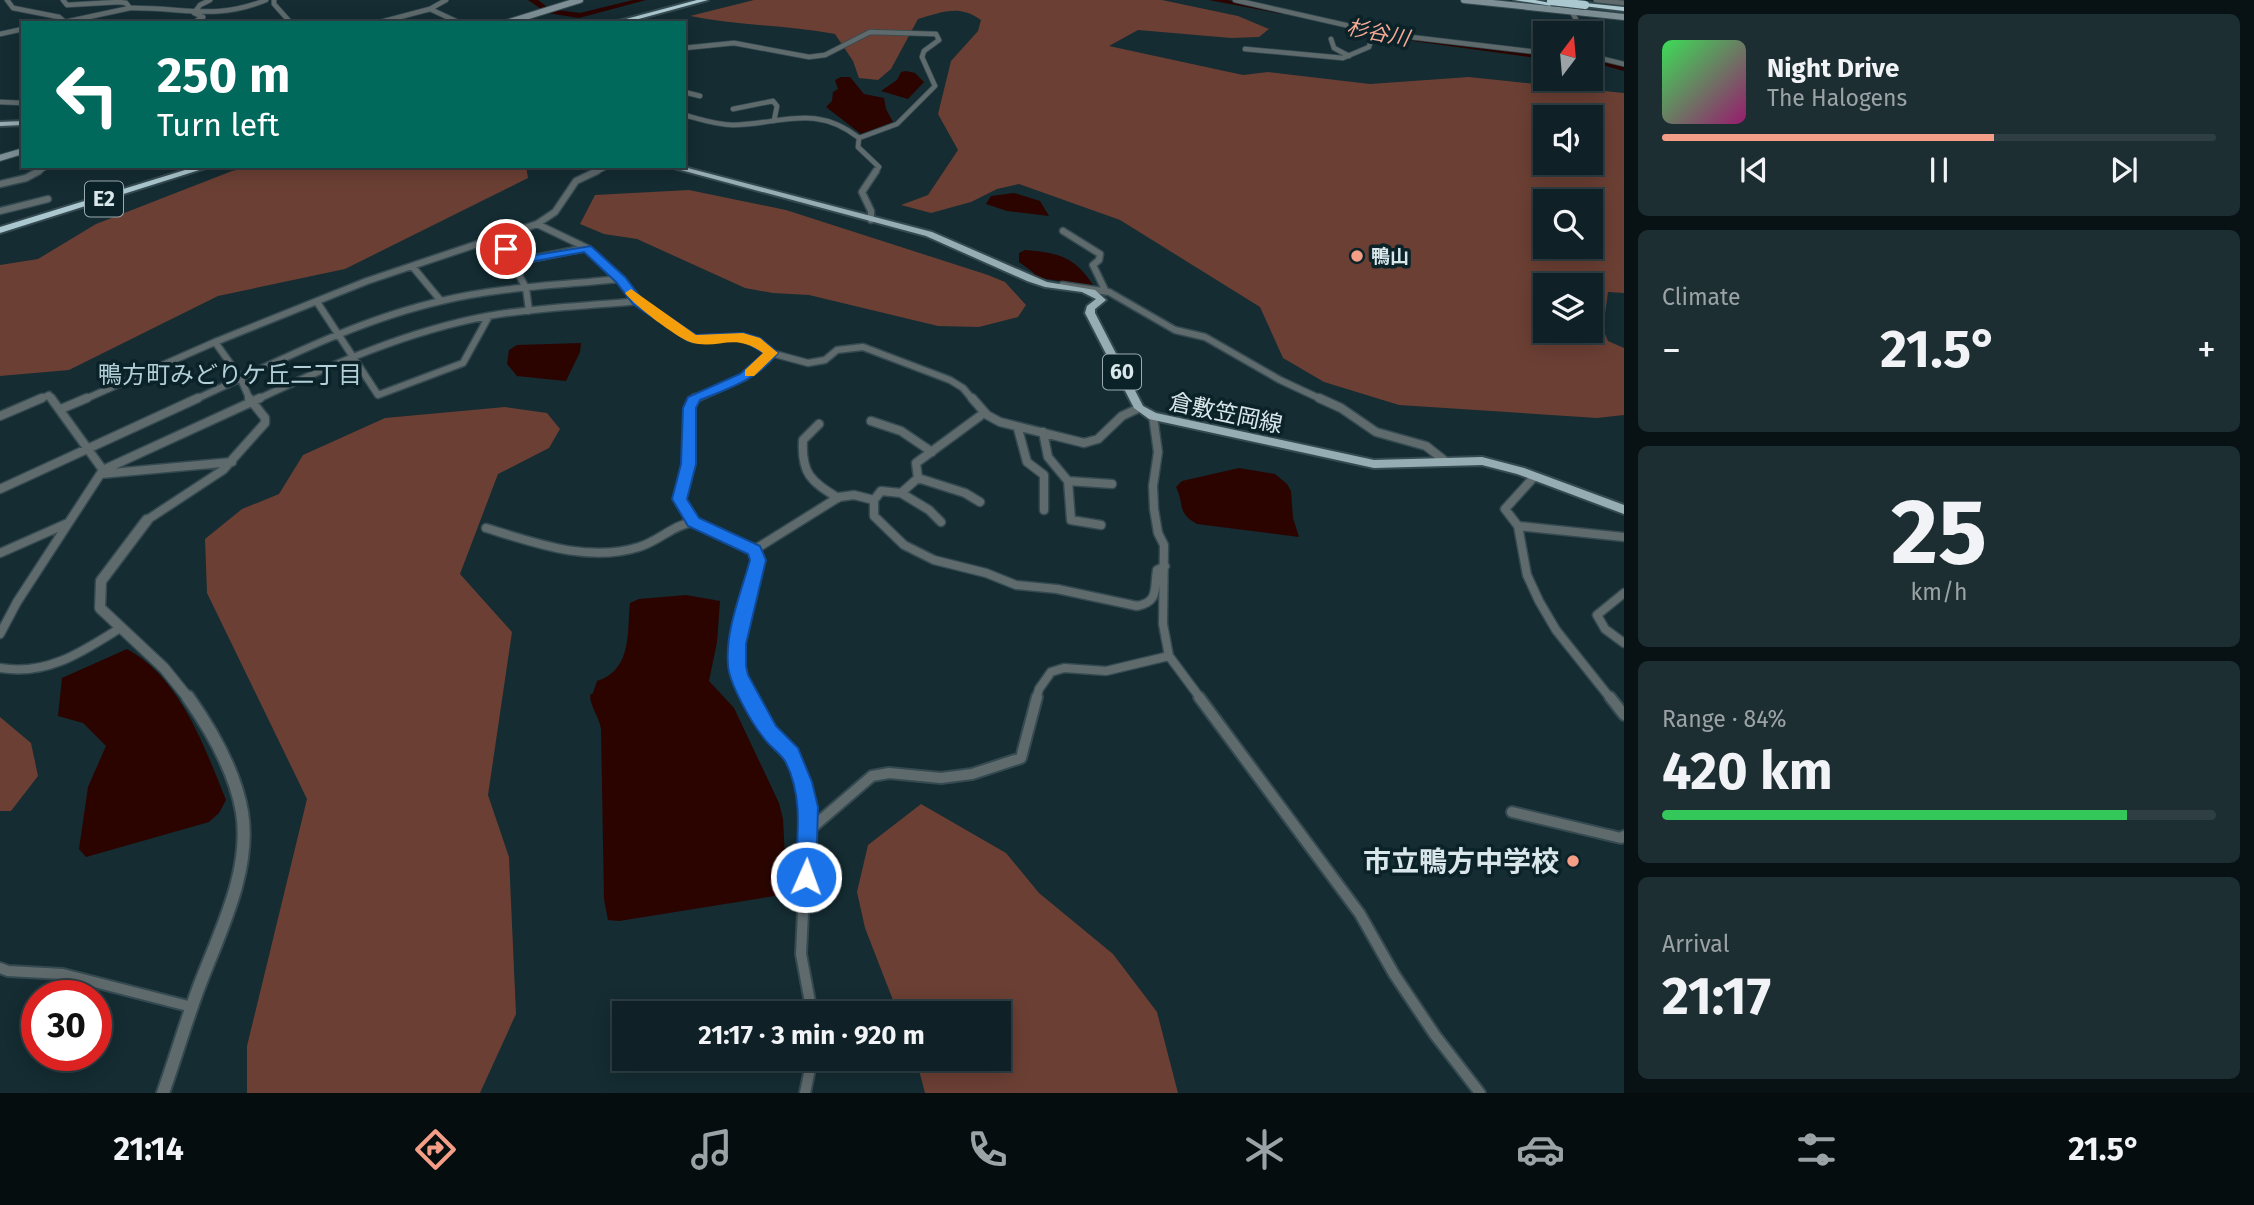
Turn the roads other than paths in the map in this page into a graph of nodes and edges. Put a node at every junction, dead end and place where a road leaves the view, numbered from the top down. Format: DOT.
graph roads {
  1 [pos="7,0"];
  2 [pos="63,0"];
  3 [pos="210,0"];
  4 [pos="267,0"];
  5 [pos="274,0"];
  6 [pos="446,0"];
  7 [pos="580,0"];
  8 [pos="690,0"];
  9 [pos="705,0"];
  10 [pos="1235,0"];
  11 [pos="1464,0"];
  12 [pos="1517,0"];
  13 [pos="1542,0"];
  14 [pos="1566,0"];
  15 [pos="1596,0"];
  16 [pos="1252,2"];
  17 [pos="1552,3"];
  18 [pos="1624,3"];
  19 [pos="130,8"];
  20 [pos="429,9"];
  21 [pos="1624,10"];
  22 [pos="1572,12"];
  23 [pos="194,13"];
  24 [pos="1624,18"];
  25 [pos="64,21"];
  26 [pos="70,21"];
  27 [pos="196,21"];
  28 [pos="289,21"];
  29 [pos="384,21"];
  30 [pos="456,21"];
  31 [pos="512,21"];
  32 [pos="609,21"];
  33 [pos="622,21"];
  34 [pos="1577,21"];
  35 [pos="21,29"];
  36 [pos="1372,33"];
  37 [pos="0,34"];
  38 [pos="1331,39"];
  39 [pos="686,48"];
  40 [pos="1245,49"];
  41 [pos="1533,52"];
  42 [pos="1349,56"];
  43 [pos="1603,60"];
  44 [pos="1622,67"];
  45 [pos="686,89"];
  46 [pos="700,96"];
  47 [pos="0,102"];
  48 [pos="21,103"];
  49 [pos="733,109"];
  50 [pos="686,116"];
  51 [pos="774,121"];
  52 [pos="21,123"];
  53 [pos="0,124"];
  54 [pos="859,138"];
  55 [pos="21,152"];
  56 [pos="0,158"];
  57 [pos="44,168"];
  58 [pos="187,168"];
  59 [pos="201,168"];
  60 [pos="604,168"];
  61 [pos="677,168"];
  62 [pos="0,184"];
  63 [pos="48,199"];
  64 [pos="0,211"];
  65 [pos="871,220"];
  66 [pos="537,223"];
  67 [pos="0,227"];
  68 [pos="1063,231"];
  69 [pos="498,235"];
  70 [pos="587,248"];
  71 [pos="514,262"];
  72 [pos="412,266"];
  73 [pos="620,279"];
  74 [pos="1045,284"];
  75 [pos="526,288"];
  76 [pos="1105,290"];
  77 [pos="441,301"];
  78 [pos="638,301"];
  79 [pos="317,302"];
  80 [pos="528,311"];
  81 [pos="489,316"];
  82 [pos="337,334"];
  83 [pos="215,342"];
  84 [pos="771,353"];
  85 [pos="353,357"];
  86 [pos="240,377"];
  87 [pos="251,402"];
  88 [pos="1139,408"];
  89 [pos="61,409"];
  90 [pos="0,416"];
  91 [pos="980,416"];
  92 [pos="1153,416"];
  93 [pos="871,421"];
  94 [pos="819,424"];
  95 [pos="1018,429"];
  96 [pos="1043,432"];
  97 [pos="85,448"];
  98 [pos="932,452"];
  99 [pos="1444,461"];
  100 [pos="232,462"];
  101 [pos="102,472"];
  102 [pos="1534,477"];
  103 [pos="918,478"];
  104 [pos="1068,481"];
  105 [pos="1112,484"];
  106 [pos="0,489"];
  107 [pos="901,493"];
  108 [pos="838,498"];
  109 [pos="874,500"];
  110 [pos="980,502"];
  111 [pos="1044,510"];
  112 [pos="1624,510"];
  113 [pos="147,520"];
  114 [pos="693,522"];
  115 [pos="941,522"];
  116 [pos="68,523"];
  117 [pos="1101,524"];
  118 [pos="1518,526"];
  119 [pos="486,528"];
  120 [pos="1624,537"];
  121 [pos="754,550"];
  122 [pos="0,553"];
  123 [pos="1165,566"];
  124 [pos="1624,593"];
  125 [pos="120,628"];
  126 [pos="0,634"];
  127 [pos="1624,643"];
  128 [pos="1169,656"];
  129 [pos="0,668"];
  130 [pos="1624,715"];
  131 [pos="1512,812"];
  132 [pos="807,832"];
  133 [pos="1624,836"];
  134 [pos="0,968"];
  135 [pos="810,1001"];
  136 [pos="192,1007"];
  137 [pos="809,1071"];
  138 [pos="163,1093"];
  139 [pos="804,1093"];
  140 [pos="1480,1093"];
  1 -- 25 [label="street"];
  2 -- 19 [label="street"];
  3 -- 23 [label="street"];
  4 -- 23 [label="street"];
  5 -- 28 [label="street"];
  6 -- 20 [label="street"];
  7 -- 31 [label="main road"];
  8 -- 32 [label="highway"];
  9 -- 33 [label="highway"];
  10 -- 16 [label="street"];
  11 -- 22 [label="main road"];
  12 -- 17 [label="highway"];
  13 -- 17 [label="highway"];
  14 -- 22 [label="street"];
  15 -- 18 [label="street"];
  16 -- 36 [label="street"];
  17 -- 21 [label="highway, bridge"];
  19 -- 23 [label="street"];
  19 -- 26 [label="street"];
  20 -- 29 [label="street"];
  20 -- 30 [label="street"];
  22 -- 24 [label="main road"];
  22 -- 34 [label="street"];
  23 -- 27 [label="street"];
  35 -- 37 [label="street"];
  36 -- 41 [label="street"];
  36 -- 42 [label="street"];
  38 -- 42 [label="street"];
  39 -- 54 [label="street"];
  40 -- 42 [label="street"];
  43 -- 44 [label="street"];
  45 -- 46 [label="street"];
  47 -- 48 [label="street"];
  49 -- 51 [label="street"];
  50 -- 51 [label="street"];
  51 -- 54 [label="street"];
  52 -- 53 [label="main road"];
  54 -- 65 [label="street"];
  55 -- 56 [label="main road"];
  57 -- 62 [label="street"];
  58 -- 67 [label="highway, E2"];
  59 -- 67 [label="highway, E2"];
  60 -- 66 [label="street"];
  61 -- 65 [label="main road, 倉敷笠岡線 / 60"];
  63 -- 64 [label="street"];
  65 -- 74 [label="main road, 倉敷笠岡線 / 60"];
  66 -- 69 [label="street"];
  66 -- 70 [label="street"];
  68 -- 76 [label="street"];
  69 -- 71 [label="street"];
  69 -- 72 [label="street"];
  70 -- 71 [label="street"];
  70 -- 73 [label="street"];
  71 -- 75 [label="street"];
  72 -- 77 [label="street"];
  72 -- 79 [label="street"];
  73 -- 75 [label="street"];
  73 -- 78 [label="street"];
  74 -- 76 [label="street"];
  74 -- 88 [label="main road, 倉敷笠岡線 / 60"];
  75 -- 77 [label="street"];
  75 -- 80 [label="street"];
  76 -- 99 [label="street"];
  77 -- 82 [label="street"];
  78 -- 80 [label="street"];
  78 -- 84 [label="street"];
  79 -- 82 [label="street"];
  79 -- 83 [label="street"];
  80 -- 81 [label="street"];
  81 -- 85 [label="street"];
  81 -- 85 [label="street"];
  82 -- 85 [label="street"];
  82 -- 86 [label="street"];
  83 -- 86 [label="street"];
  83 -- 89 [label="street"];
  84 -- 95 [label="street"];
  84 -- 114 [label="street"];
  85 -- 87 [label="street"];
  86 -- 87 [label="street"];
  86 -- 97 [label="street"];
  87 -- 100 [label="street"];
  87 -- 101 [label="street"];
  88 -- 92 [label="main road, 倉敷笠岡線 / 60"];
  88 -- 96 [label="street"];
  89 -- 90 [label="street"];
  89 -- 97 [label="street"];
  91 -- 98 [label="street"];
  92 -- 99 [label="main road, 倉敷笠岡線 / 60"];
  92 -- 123 [label="street"];
  93 -- 98 [label="street"];
  94 -- 108 [label="street"];
  95 -- 96 [label="street"];
  95 -- 111 [label="street"];
  96 -- 104 [label="street"];
  97 -- 101 [label="street"];
  97 -- 106 [label="street"];
  98 -- 103 [label="street"];
  99 -- 102 [label="main road, 倉敷笠岡線 / 60"];
  100 -- 101 [label="street"];
  100 -- 113 [label="street"];
  101 -- 116 [label="street"];
  102 -- 112 [label="main road, 倉敷笠岡線 / 60"];
  102 -- 118 [label="street"];
  103 -- 107 [label="street"];
  103 -- 110 [label="street"];
  104 -- 105 [label="street"];
  104 -- 117 [label="street"];
  107 -- 109 [label="street"];
  107 -- 115 [label="street"];
  108 -- 109 [label="street"];
  108 -- 121 [label="street"];
  109 -- 123 [label="street"];
  113 -- 125 [label="street"];
  114 -- 119 [label="street"];
  114 -- 121 [label="street"];
  116 -- 122 [label="street"];
  116 -- 126 [label="street"];
  118 -- 120 [label="street"];
  118 -- 130 [label="street"];
  121 -- 132 [label="street"];
  123 -- 128 [label="street"];
  124 -- 127 [label="street"];
  125 -- 129 [label="street"];
  125 -- 136 [label="street"];
  128 -- 132 [label="street"];
  128 -- 140 [label="street"];
  131 -- 133 [label="street"];
  132 -- 135 [label="street"];
  134 -- 136 [label="street"];
  136 -- 138 [label="street"];
  137 -- 139 [label="street"];
}
